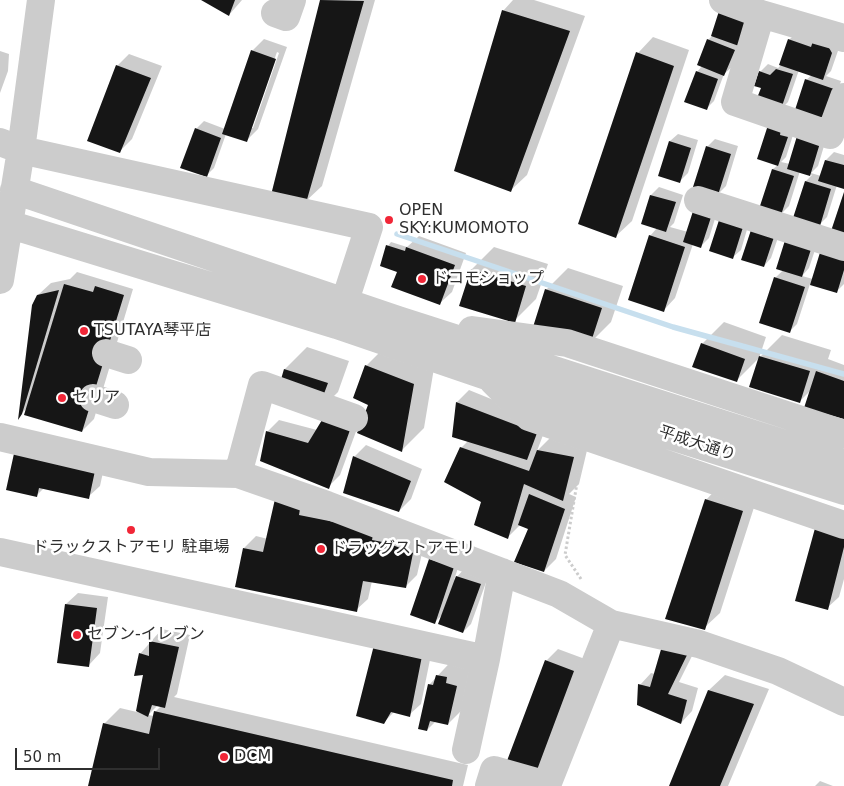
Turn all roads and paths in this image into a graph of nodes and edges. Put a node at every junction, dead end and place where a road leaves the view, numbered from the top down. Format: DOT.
graph roads {
  1 [pos="41,0"];
  2 [pos="723,0"];
  3 [pos="762,14"];
  4 [pos="844,38"];
  5 [pos="844,97"];
  6 [pos="10,146"];
  7 [pos="14,190"];
  8 [pos="698,200"];
  9 [pos="8,224"];
  10 [pos="844,247"];
  11 [pos="0,280"];
  12 [pos="340,314"];
  13 [pos="398,320"];
  14 [pos="490,378"];
  15 [pos="354,418"];
  16 [pos="844,434"];
  17 [pos="586,436"];
  18 [pos="0,438"];
  19 [pos="844,463"];
  20 [pos="238,474"];
  21 [pos="844,490"];
  22 [pos="844,525"];
  23 [pos="0,552"];
  24 [pos="502,572"];
  25 [pos="586,587"];
  26 [pos="611,624"];
  27 [pos="486,659"];
  28 [pos="844,702"];
  29 [pos="466,750"];
  30 [pos="489,786"];
  1 -- 6 [label="street"];
  2 -- 3 [label="street"];
  3 -- 4 [label="street"];
  3 -- 5 [label="street"];
  6 -- 7 [label="street"];
  6 -- 12 [label="street"];
  7 -- 9 [label="street"];
  7 -- 12 [label="street"];
  8 -- 10 [label="street"];
  9 -- 11 [label="street"];
  9 -- 12 [label="street"];
  12 -- 13 [label="street"];
  12 -- 14 [label="street, 平成大通り"];
  13 -- 16 [label="street"];
  13 -- 19 [label="street, 平成大通り"];
  14 -- 17 [label="street"];
  14 -- 21 [label="street, 平成大通り"];
  15 -- 20 [label="street"];
  17 -- 22 [label="street"];
  17 -- 25 [label="path"];
  18 -- 20 [label="street"];
  20 -- 24 [label="street"];
  23 -- 27 [label="street"];
  24 -- 26 [label="street"];
  24 -- 27 [label="street"];
  26 -- 28 [label="street"];
  26 -- 30 [label="street"];
  27 -- 29 [label="street"];
}
